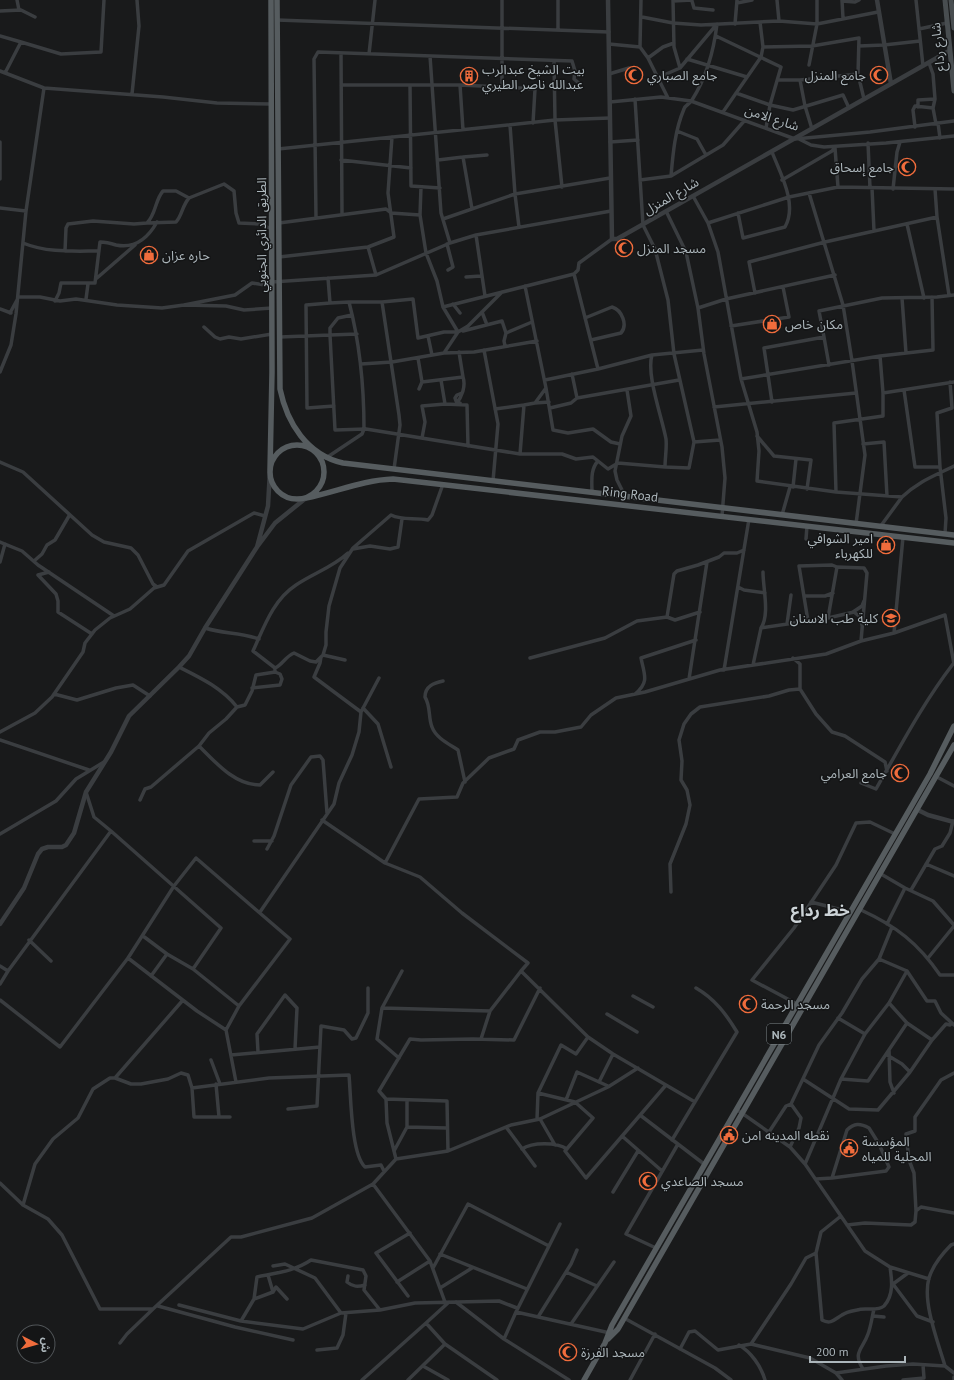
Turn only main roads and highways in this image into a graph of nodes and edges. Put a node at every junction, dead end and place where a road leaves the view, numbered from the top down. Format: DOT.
graph roads {
  1 [pos="271,0"];
  2 [pos="277,0"];
  3 [pos="945,0"];
  4 [pos="951,0"];
  5 [pos="954,28"];
  6 [pos="954,92"];
  7 [pos="317,453"];
  8 [pos="270,470"];
  9 [pos="306,498"];
  10 [pos="806,518"];
  11 [pos="806,526"];
  12 [pos="954,535"];
  13 [pos="954,543"];
  14 [pos="954,728"];
  15 [pos="954,745"];
  16 [pos="930,774"];
  17 [pos="937,778"];
  18 [pos="813,976"];
  19 [pos="819,981"];
  20 [pos="791,1014"];
  21 [pos="797,1020"];
  22 [pos="716,1144"];
  23 [pos="723,1148"];
  24 [pos="611,1334"];
  25 [pos="584,1380"];
  1 -- 8 [label="main road, الطريق الدائري الجنوبي"];
  2 -- 7 [label="main road, الطريق الدائري الجنوبي"];
  3 -- 6 [label="main road, شارع رداع"];
  4 -- 5 [label="main road, شارع رداع"];
  7 -- 8 [label="main road"];
  7 -- 9 [label="main road"];
  7 -- 10 [label="main road, Ring Road"];
  8 -- 9 [label="main road"];
  9 -- 11 [label="main road, Ring Road"];
  10 -- 11 [label="main road"];
  10 -- 12 [label="main road, Ring Road"];
  11 -- 13 [label="main road, Ring Road"];
  14 -- 16 [label="main road, N6"];
  15 -- 17 [label="main road, N6"];
  16 -- 17 [label="main road"];
  16 -- 18 [label="main road, N6"];
  17 -- 19 [label="main road, N6"];
  18 -- 19 [label="main road"];
  18 -- 20 [label="main road, N6"];
  19 -- 21 [label="main road, N6"];
  20 -- 21 [label="main road"];
  20 -- 22 [label="main road, N6"];
  21 -- 23 [label="main road, N6"];
  22 -- 23 [label="main road"];
  22 -- 24 [label="main road, N6"];
  23 -- 24 [label="main road, N6"];
  24 -- 25 [label="main road, N6"];
}
